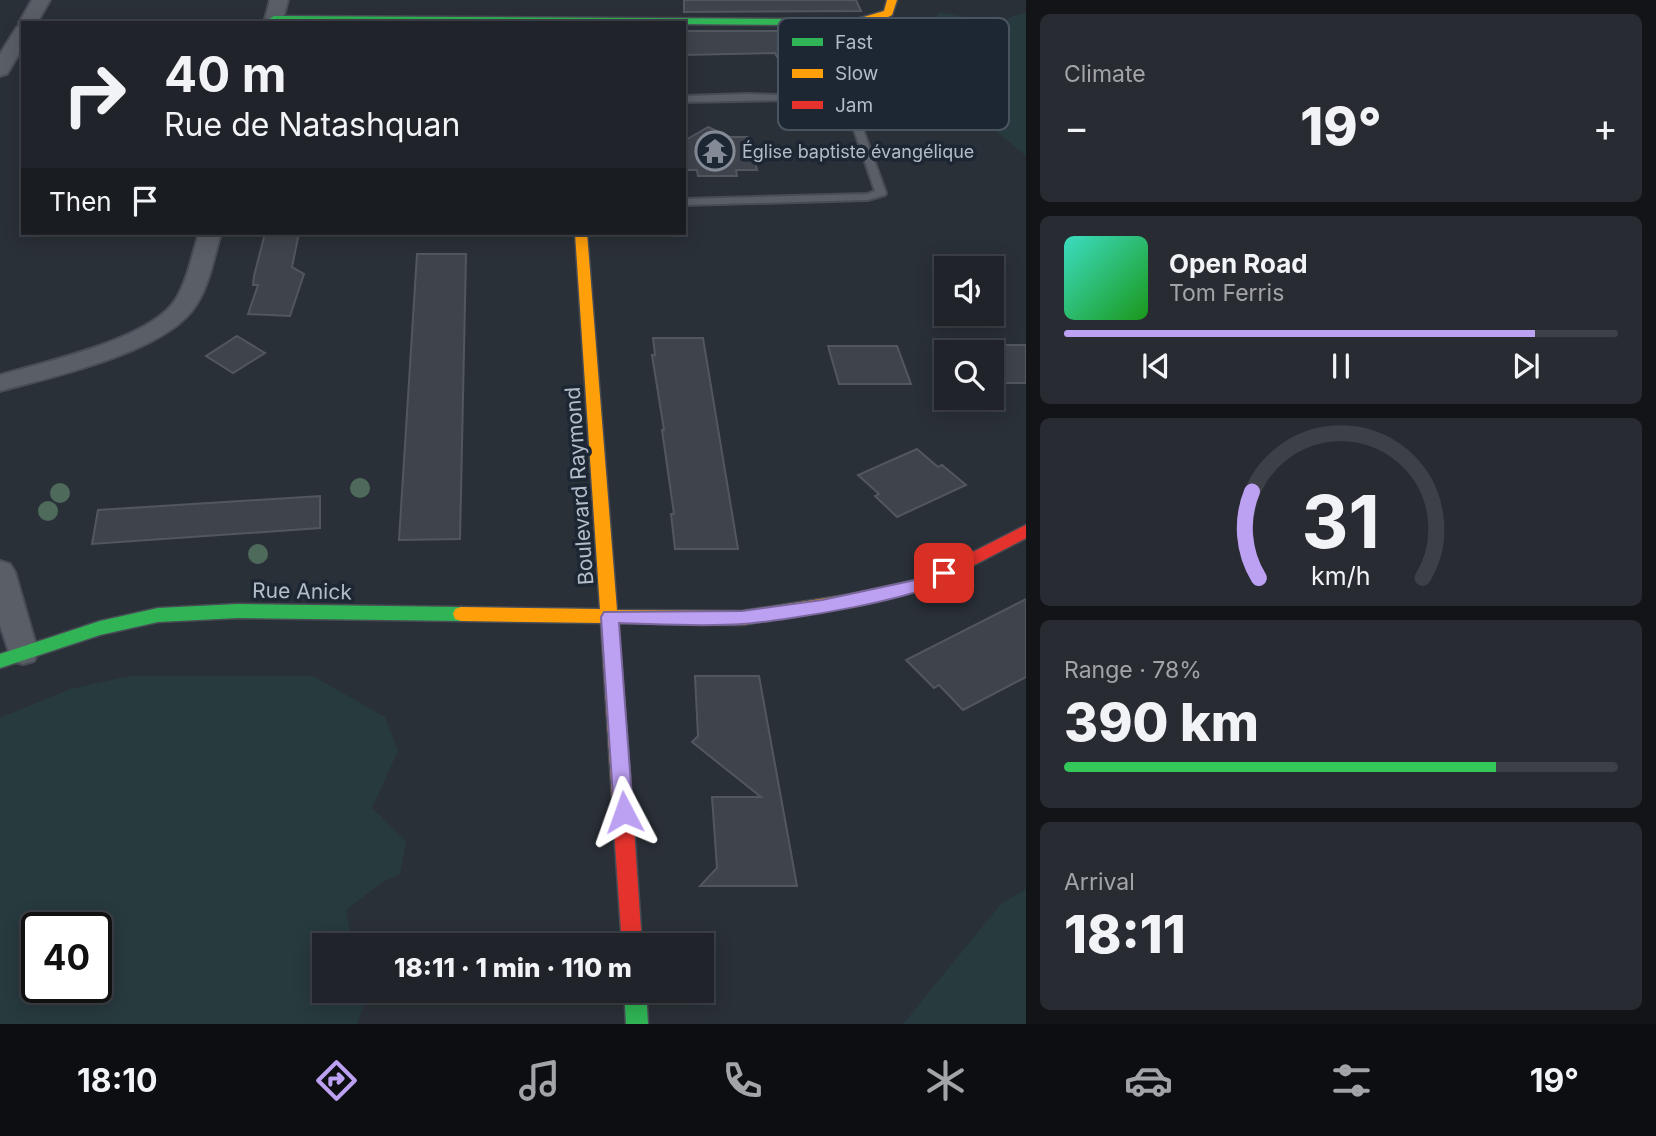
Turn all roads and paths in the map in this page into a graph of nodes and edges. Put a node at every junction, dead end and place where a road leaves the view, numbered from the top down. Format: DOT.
graph roads {
  1 [pos="41,0"];
  2 [pos="279,0"];
  3 [pos="563,0"];
  4 [pos="892,0"];
  5 [pos="879,18"];
  6 [pos="29,21"];
  7 [pos="273,21"];
  8 [pos="565,21"];
  9 [pos="686,22"];
  10 [pos="778,22"];
  11 [pos="21,34"];
  12 [pos="0,70"];
  13 [pos="778,96"];
  14 [pos="686,99"];
  15 [pos="859,130"];
  16 [pos="686,202"];
  17 [pos="209,235"];
  18 [pos="581,235"];
  19 [pos="0,383"];
  20 [pos="1026,531"];
  21 [pos="0,572"];
  22 [pos="610,617"];
  23 [pos="12,657"];
  24 [pos="631,933"];
  25 [pos="636,1003"];
  26 [pos="637,1024"];
  1 -- 6 [label="street"];
  2 -- 7 [label="street"];
  3 -- 8 [label="street"];
  4 -- 5 [label="street"];
  9 -- 10 [label="street"];
  11 -- 12 [label="street"];
  13 -- 14 [label="lane"];
  15 -- 16 [label="lane"];
  17 -- 19 [label="street"];
  18 -- 22 [label="street, Boulevard Raymond"];
  20 -- 22 [label="street, Rue Anick"];
  21 -- 23 [label="street"];
  22 -- 23 [label="street, Rue Anick"];
  22 -- 24 [label="street, Boulevard Raymond"];
  25 -- 26 [label="street"];
}
